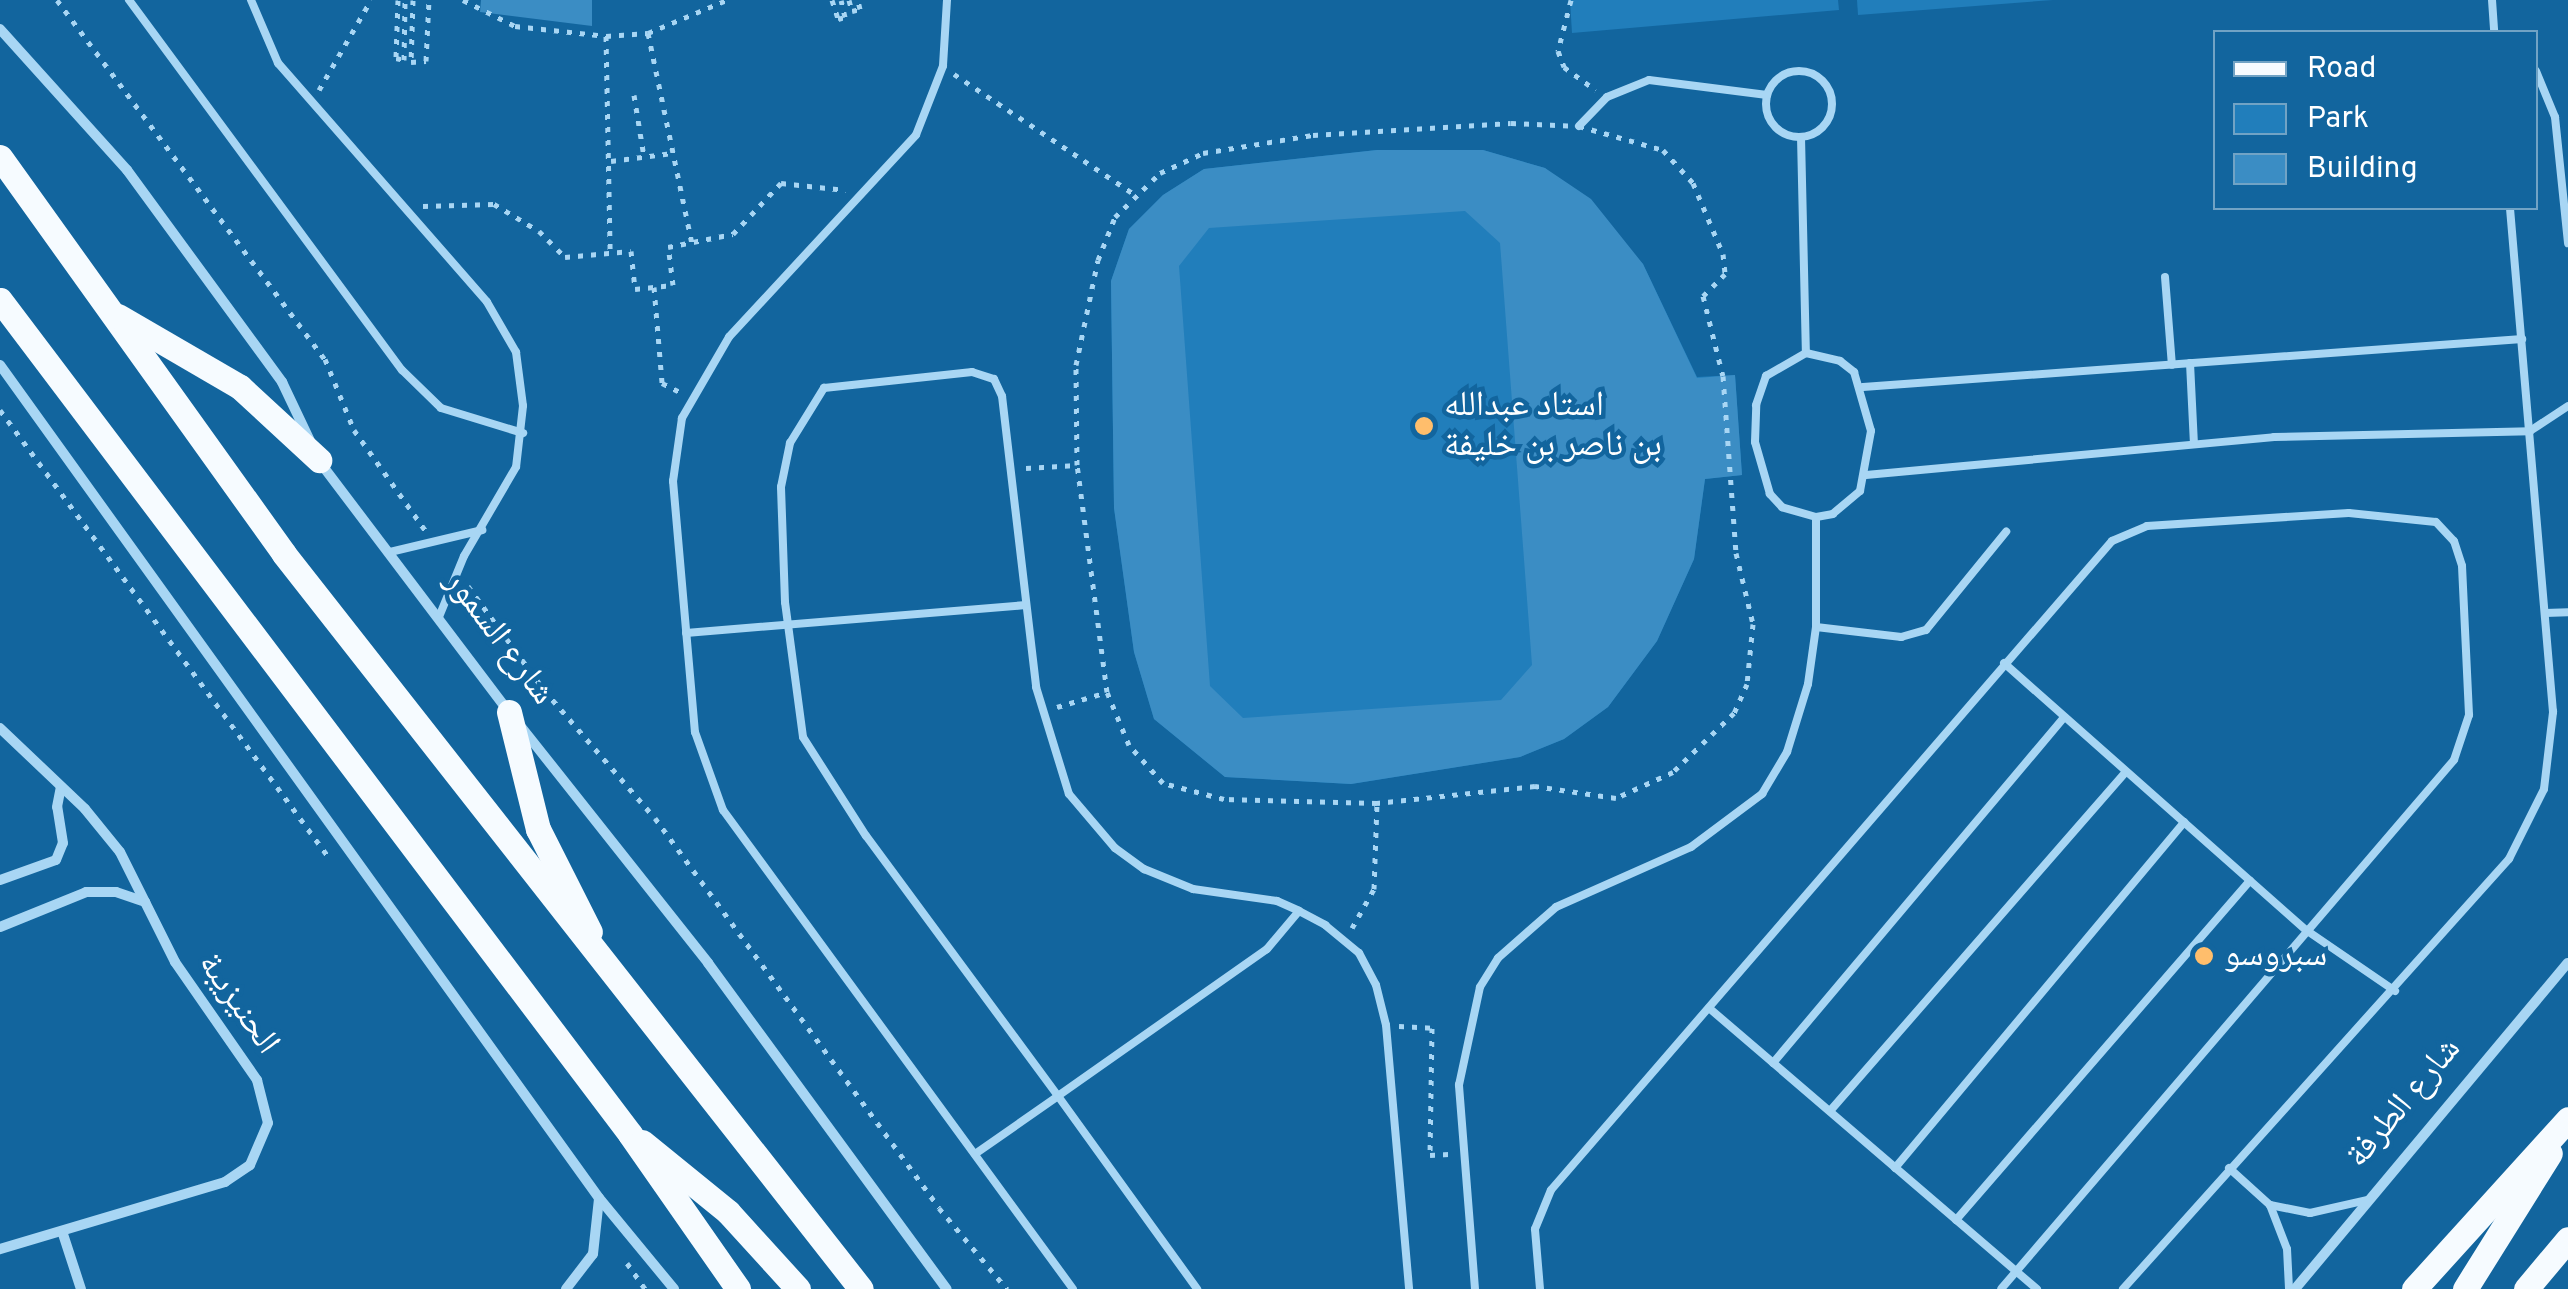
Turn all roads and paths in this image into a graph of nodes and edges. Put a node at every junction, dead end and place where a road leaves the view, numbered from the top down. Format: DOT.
graph roads {
  1 [pos="57,0"];
  2 [pos="129,0"];
  3 [pos="251,0"];
  4 [pos="371,0"];
  5 [pos="398,0"];
  6 [pos="406,0"];
  7 [pos="414,0"];
  8 [pos="428,0"];
  9 [pos="463,0"];
  10 [pos="727,0"];
  11 [pos="832,0"];
  12 [pos="841,0"];
  13 [pos="849,0"];
  14 [pos="858,0"];
  15 [pos="947,0"];
  16 [pos="1571,0"];
  17 [pos="2492,0"];
  18 [pos="2493,16"];
  19 [pos="0,29"];
  20 [pos="2494,30"];
  21 [pos="2502,30"];
  22 [pos="648,33"];
  23 [pos="606,36"];
  24 [pos="943,66"];
  25 [pos="2538,76"];
  26 [pos="634,95"];
  27 [pos="1767,95"];
  28 [pos="1607,97"];
  29 [pos="310,99"];
  30 [pos="1579,126"];
  31 [pos="1801,138"];
  32 [pos="672,153"];
  33 [pos="644,157"];
  34 [pos="0,158"];
  35 [pos="610,161"];
  36 [pos="1134,194"];
  37 [pos="864,195"];
  38 [pos="402,205"];
  39 [pos="2510,210"];
  40 [pos="692,243"];
  41 [pos="2568,243"];
  42 [pos="610,252"];
  43 [pos="2165,277"];
  44 [pos="654,287"];
  45 [pos="91,292"];
  46 [pos="0,300"];
  47 [pos="0,315"];
  48 [pos="23,332"];
  49 [pos="2522,338"];
  50 [pos="1806,353"];
  51 [pos="2190,364"];
  52 [pos="0,365"];
  53 [pos="2172,365"];
  54 [pos="1863,387"];
  55 [pos="690,398"];
  56 [pos="2568,406"];
  57 [pos="2530,431"];
  58 [pos="523,432"];
  59 [pos="2194,444"];
  60 [pos="319,460"];
  61 [pos="1077,465"];
  62 [pos="1008,470"];
  63 [pos="1866,475"];
  64 [pos="1816,517"];
  65 [pos="482,530"];
  66 [pos="2006,532"];
  67 [pos="435,544"];
  68 [pos="390,552"];
  69 [pos="457,571"];
  70 [pos="1023,604"];
  71 [pos="2568,612"];
  72 [pos="2545,613"];
  73 [pos="440,617"];
  74 [pos="788,622"];
  75 [pos="1816,627"];
  76 [pos="686,633"];
  77 [pos="2004,664"];
  78 [pos="1107,692"];
  79 [pos="509,712"];
  80 [pos="1042,712"];
  81 [pos="2064,718"];
  82 [pos="0,728"];
  83 [pos="2126,772"];
  84 [pos="62,787"];
  85 [pos="1377,803"];
  86 [pos="2184,822"];
  87 [pos="0,880"];
  88 [pos="2250,881"];
  89 [pos="145,902"];
  90 [pos="1299,911"];
  91 [pos="0,926"];
  92 [pos="2306,930"];
  93 [pos="1344,938"];
  94 [pos="595,952"];
  95 [pos="2568,962"];
  96 [pos="2395,992"];
  97 [pos="1709,1008"];
  98 [pos="1386,1026"];
  99 [pos="1773,1063"];
  100 [pos="1058,1096"];
  101 [pos="1830,1112"];
  102 [pos="2566,1122"];
  103 [pos="630,1134"];
  104 [pos="1462,1153"];
  105 [pos="975,1154"];
  106 [pos="1895,1168"];
  107 [pos="2229,1168"];
  108 [pos="599,1198"];
  109 [pos="2367,1200"];
  110 [pos="2270,1204"];
  111 [pos="1956,1220"];
  112 [pos="62,1231"];
  113 [pos="2564,1245"];
  114 [pos="0,1249"];
  115 [pos="2016,1272"];
  116 [pos="1066,1279"];
  117 [pos="81,1289"];
  118 [pos="566,1289"];
  119 [pos="674,1289"];
  120 [pos="738,1289"];
  121 [pos="798,1289"];
  122 [pos="861,1289"];
  123 [pos="947,1289"];
  124 [pos="1007,1289"];
  125 [pos="1054,1289"];
  126 [pos="1073,1289"];
  127 [pos="1198,1289"];
  128 [pos="1409,1289"];
  129 [pos="1474,1289"];
  130 [pos="1540,1289"];
  131 [pos="2001,1289"];
  132 [pos="2036,1289"];
  133 [pos="2123,1289"];
  134 [pos="2292,1289"];
  135 [pos="2414,1289"];
  136 [pos="2465,1289"];
  137 [pos="2526,1289"];
  138 [pos="2537,1289"];
  1 -- 67 [label="path"];
  2 -- 58 [label="lane"];
  3 -- 29 [label="lane"];
  4 -- 29 [label="path"];
  5 -- 6 [label="path"];
  7 -- 8 [label="path"];
  9 -- 23 [label="path"];
  10 -- 22 [label="path"];
  11 -- 12 [label="path"];
  13 -- 14 [label="path"];
  15 -- 24 [label="lane"];
  16 -- 28 [label="path"];
  17 -- 18 [label="lane"];
  18 -- 20 [label="lane"];
  18 -- 21 [label="lane"];
  19 -- 60 [label="street, شارع السمور"];
  22 -- 23 [label="path"];
  22 -- 32 [label="path"];
  23 -- 35 [label="path"];
  24 -- 36 [label="path"];
  24 -- 37 [label="lane"];
  25 -- 41 [label="lane"];
  26 -- 33 [label="path"];
  27 -- 28 [label="lane"];
  27 -- 31 [label="lane"];
  27 -- 31 [label="lane"];
  28 -- 30 [label="lane"];
  29 -- 38 [label="lane"];
  30 -- 36 [label="path"];
  30 -- 85 [label="path"];
  31 -- 50 [label="lane"];
  32 -- 33 [label="path"];
  32 -- 40 [label="path"];
  33 -- 35 [label="path"];
  34 -- 45 [label="main road"];
  35 -- 42 [label="path"];
  36 -- 61 [label="path"];
  37 -- 40 [label="path"];
  37 -- 55 [label="lane"];
  38 -- 42 [label="path"];
  38 -- 58 [label="lane"];
  39 -- 49 [label="lane"];
  40 -- 44 [label="path"];
  42 -- 44 [label="path"];
  43 -- 53 [label="lane"];
  44 -- 55 [label="path"];
  45 -- 60 [label="main road"];
  45 -- 94 [label="main road"];
  46 -- 48 [label="main road"];
  47 -- 48 [label="main road"];
  48 -- 103 [label="main road"];
  49 -- 51 [label="lane"];
  49 -- 57 [label="lane"];
  50 -- 54 [label="lane"];
  50 -- 64 [label="lane"];
  51 -- 53 [label="lane"];
  51 -- 59 [label="lane"];
  52 -- 108 [label="street"];
  53 -- 54 [label="lane"];
  54 -- 63 [label="lane"];
  55 -- 76 [label="lane"];
  56 -- 57 [label="lane"];
  57 -- 59 [label="lane"];
  57 -- 72 [label="lane"];
  58 -- 65 [label="lane"];
  59 -- 63 [label="lane"];
  60 -- 68 [label="street, شارع السمور"];
  61 -- 62 [label="path"];
  61 -- 78 [label="path"];
  62 -- 70 [label="lane"];
  62 -- 74 [label="lane"];
  63 -- 64 [label="lane"];
  64 -- 75 [label="lane"];
  65 -- 67 [label="lane"];
  65 -- 69 [label="lane"];
  66 -- 75 [label="lane"];
  67 -- 68 [label="lane"];
  68 -- 73 [label="street, شارع السمور"];
  69 -- 73 [label="lane"];
  69 -- 124 [label="path"];
  70 -- 74 [label="lane"];
  70 -- 80 [label="lane"];
  71 -- 72 [label="lane"];
  72 -- 96 [label="lane"];
  73 -- 79 [label="street, شارع السمور"];
  74 -- 76 [label="lane"];
  74 -- 100 [label="lane"];
  75 -- 104 [label="lane"];
  76 -- 105 [label="lane"];
  77 -- 81 [label="lane"];
  77 -- 92 [label="lane"];
  77 -- 97 [label="lane"];
  78 -- 80 [label="path"];
  78 -- 85 [label="path"];
  79 -- 94 [label="main road"];
  79 -- 123 [label="street, شارع السمور"];
  80 -- 90 [label="lane"];
  81 -- 83 [label="lane"];
  81 -- 99 [label="lane"];
  82 -- 84 [label="street, الحنيزيبة"];
  83 -- 86 [label="lane"];
  83 -- 101 [label="lane"];
  84 -- 87 [label="street"];
  84 -- 89 [label="street, الحنيزيبة"];
  85 -- 93 [label="path"];
  86 -- 88 [label="lane"];
  86 -- 106 [label="lane"];
  88 -- 92 [label="lane"];
  88 -- 111 [label="lane"];
  89 -- 91 [label="street"];
  89 -- 112 [label="street, الحنيزيبة"];
  90 -- 93 [label="lane"];
  90 -- 100 [label="lane"];
  92 -- 96 [label="lane"];
  92 -- 115 [label="lane"];
  93 -- 98 [label="lane"];
  94 -- 122 [label="main road"];
  95 -- 109 [label="street, شارع الطرفة"];
  96 -- 107 [label="lane"];
  97 -- 99 [label="lane"];
  97 -- 130 [label="lane"];
  98 -- 104 [label="path"];
  98 -- 128 [label="lane"];
  99 -- 101 [label="lane"];
  100 -- 105 [label="lane"];
  100 -- 127 [label="lane"];
  101 -- 106 [label="lane"];
  102 -- 135 [label="main road"];
  102 -- 136 [label="main road"];
  103 -- 120 [label="main road"];
  103 -- 121 [label="main road"];
  104 -- 129 [label="lane"];
  105 -- 116 [label="lane"];
  106 -- 111 [label="lane"];
  107 -- 110 [label="lane"];
  107 -- 133 [label="lane"];
  108 -- 118 [label="street"];
  108 -- 119 [label="street"];
  109 -- 110 [label="lane"];
  109 -- 134 [label="street, شارع الطرفة"];
  110 -- 134 [label="lane"];
  111 -- 115 [label="lane"];
  112 -- 114 [label="street, الحنيزيبة"];
  112 -- 117 [label="street"];
  113 -- 137 [label="main road"];
  113 -- 138 [label="street"];
  115 -- 131 [label="lane"];
  115 -- 132 [label="lane"];
  116 -- 125 [label="lane"];
  116 -- 126 [label="lane"];
}
